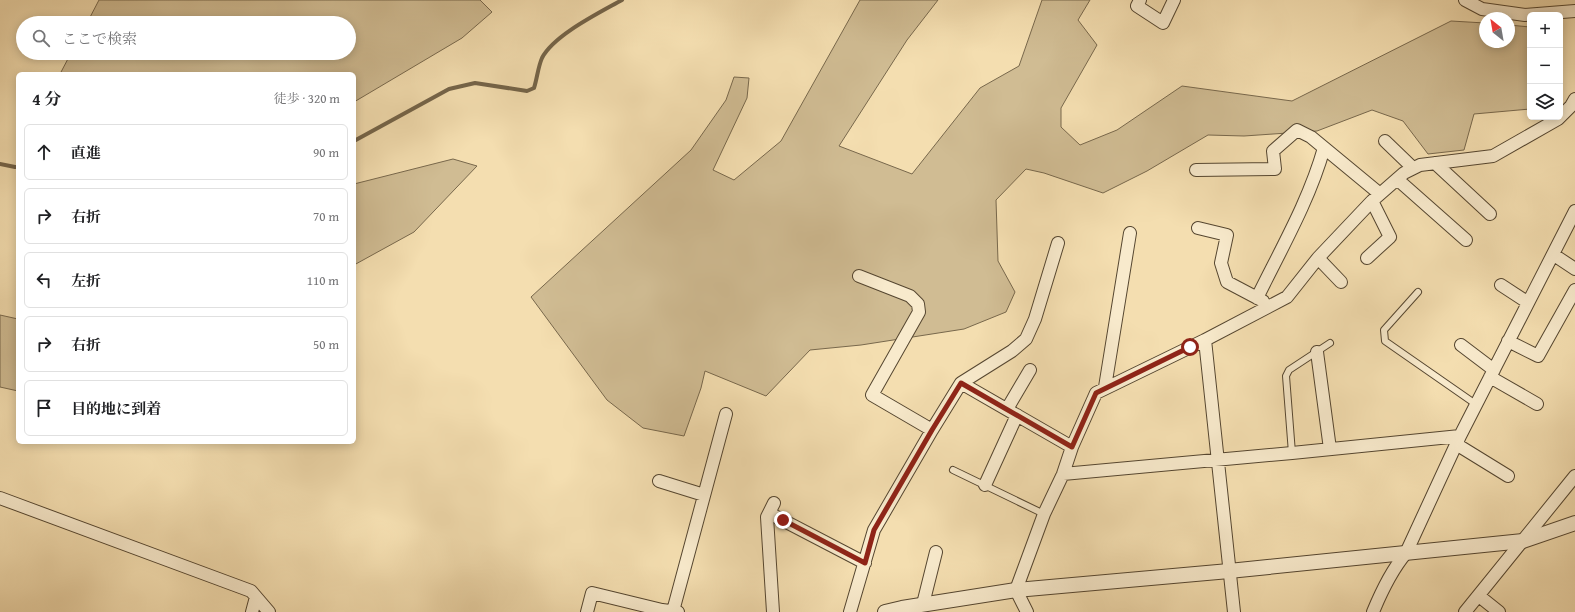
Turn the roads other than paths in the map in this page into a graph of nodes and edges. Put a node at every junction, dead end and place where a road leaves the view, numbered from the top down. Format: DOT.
graph roads {
  1 [pos="1140,0"];
  2 [pos="1174,0"];
  3 [pos="1465,0"];
  4 [pos="1575,11"];
  5 [pos="1575,99"];
  6 [pos="1385,141"];
  7 [pos="1324,148"];
  8 [pos="1435,163"];
  9 [pos="1413,168"];
  10 [pos="1196,170"];
  11 [pos="1397,179"];
  12 [pos="1376,197"];
  13 [pos="1575,211"];
  14 [pos="1490,214"];
  15 [pos="1198,228"];
  16 [pos="1130,233"];
  17 [pos="1466,240"];
  18 [pos="1058,243"];
  19 [pos="1554,255"];
  20 [pos="1318,258"];
  21 [pos="1367,258"];
  22 [pos="1575,268"];
  23 [pos="859,276"];
  24 [pos="1341,282"];
  25 [pos="1501,285"];
  26 [pos="1575,290"];
  27 [pos="1418,292"];
  28 [pos="1257,298"];
  29 [pos="1527,302"];
  30 [pos="1271,305"];
  31 [pos="1205,340"];
  32 [pos="1508,340"];
  33 [pos="1330,343"];
  34 [pos="1461,344"];
  35 [pos="1316,352"];
  36 [pos="1030,370"];
  37 [pos="1492,374"];
  38 [pos="961,383"];
  39 [pos="1105,388"];
  40 [pos="1477,404"];
  41 [pos="1538,404"];
  42 [pos="1012,412"];
  43 [pos="726,414"];
  44 [pos="932,430"];
  45 [pos="1458,440"];
  46 [pos="1072,447"];
  47 [pos="1330,449"];
  48 [pos="1292,453"];
  49 [pos="1217,460"];
  50 [pos="954,470"];
  51 [pos="1063,474"];
  52 [pos="1508,476"];
  53 [pos="1575,476"];
  54 [pos="659,481"];
  55 [pos="985,485"];
  56 [pos="704,495"];
  57 [pos="0,498"];
  58 [pos="1044,514"];
  59 [pos="1575,523"];
  60 [pos="1523,541"];
  61 [pos="936,552"];
  62 [pos="1406,553"];
  63 [pos="865,563"];
  64 [pos="1229,571"];
  65 [pos="1016,590"];
  66 [pos="1479,596"];
  67 [pos="256,597"];
  68 [pos="922,604"];
  69 [pos="252,612"];
  70 [pos="269,612"];
  71 [pos="587,612"];
  72 [pos="673,612"];
  73 [pos="678,612"];
  74 [pos="773,612"];
  75 [pos="850,612"];
  76 [pos="885,612"];
  77 [pos="1027,612"];
  78 [pos="1234,612"];
  79 [pos="1373,612"];
  80 [pos="1465,612"];
  81 [pos="1498,612"];
  1 -- 2 [label="street"];
  3 -- 4 [label="street"];
  5 -- 8 [label="street"];
  6 -- 9 [label="street"];
  7 -- 10 [label="street"];
  7 -- 12 [label="street"];
  7 -- 28 [label="street"];
  8 -- 9 [label="street"];
  8 -- 14 [label="street"];
  9 -- 11 [label="street"];
  11 -- 12 [label="street"];
  11 -- 17 [label="street"];
  12 -- 20 [label="street"];
  12 -- 21 [label="street"];
  13 -- 19 [label="street"];
  15 -- 28 [label="street"];
  16 -- 39 [label="street"];
  18 -- 38 [label="street"];
  19 -- 22 [label="street"];
  19 -- 29 [label="street"];
  20 -- 24 [label="street"];
  20 -- 30 [label="street"];
  23 -- 44 [label="street"];
  25 -- 29 [label="street"];
  26 -- 32 [label="street"];
  27 -- 40 [label="lane"];
  28 -- 30 [label="street"];
  29 -- 32 [label="street"];
  30 -- 31 [label="street"];
  31 -- 39 [label="street"];
  31 -- 49 [label="street"];
  32 -- 37 [label="street"];
  33 -- 35 [label="lane"];
  34 -- 37 [label="street"];
  35 -- 47 [label="street"];
  35 -- 48 [label="lane"];
  36 -- 42 [label="street"];
  37 -- 40 [label="street"];
  37 -- 41 [label="street"];
  38 -- 42 [label="street"];
  38 -- 44 [label="street"];
  39 -- 46 [label="street"];
  40 -- 45 [label="street"];
  42 -- 46 [label="street"];
  42 -- 55 [label="street"];
  43 -- 56 [label="street"];
  44 -- 63 [label="street"];
  45 -- 47 [label="street"];
  45 -- 52 [label="street"];
  45 -- 62 [label="street"];
  46 -- 51 [label="street"];
  47 -- 48 [label="street"];
  48 -- 49 [label="street"];
  49 -- 51 [label="street"];
  49 -- 64 [label="street"];
  50 -- 55 [label="lane"];
  51 -- 58 [label="street"];
  53 -- 60 [label="street"];
  54 -- 56 [label="street"];
  55 -- 58 [label="lane"];
  56 -- 72 [label="street"];
  57 -- 67 [label="street"];
  58 -- 65 [label="street"];
  59 -- 60 [label="street"];
  60 -- 62 [label="street"];
  60 -- 66 [label="street"];
  61 -- 68 [label="street"];
  62 -- 64 [label="street"];
  62 -- 79 [label="street"];
  63 -- 74 [label="street"];
  63 -- 75 [label="street"];
  64 -- 65 [label="street"];
  64 -- 78 [label="street"];
  65 -- 68 [label="street"];
  65 -- 77 [label="street"];
  66 -- 80 [label="street"];
  66 -- 81 [label="street"];
  67 -- 69 [label="street"];
  67 -- 70 [label="street"];
  68 -- 76 [label="street"];
  71 -- 72 [label="street"];
  72 -- 73 [label="street"];
}
